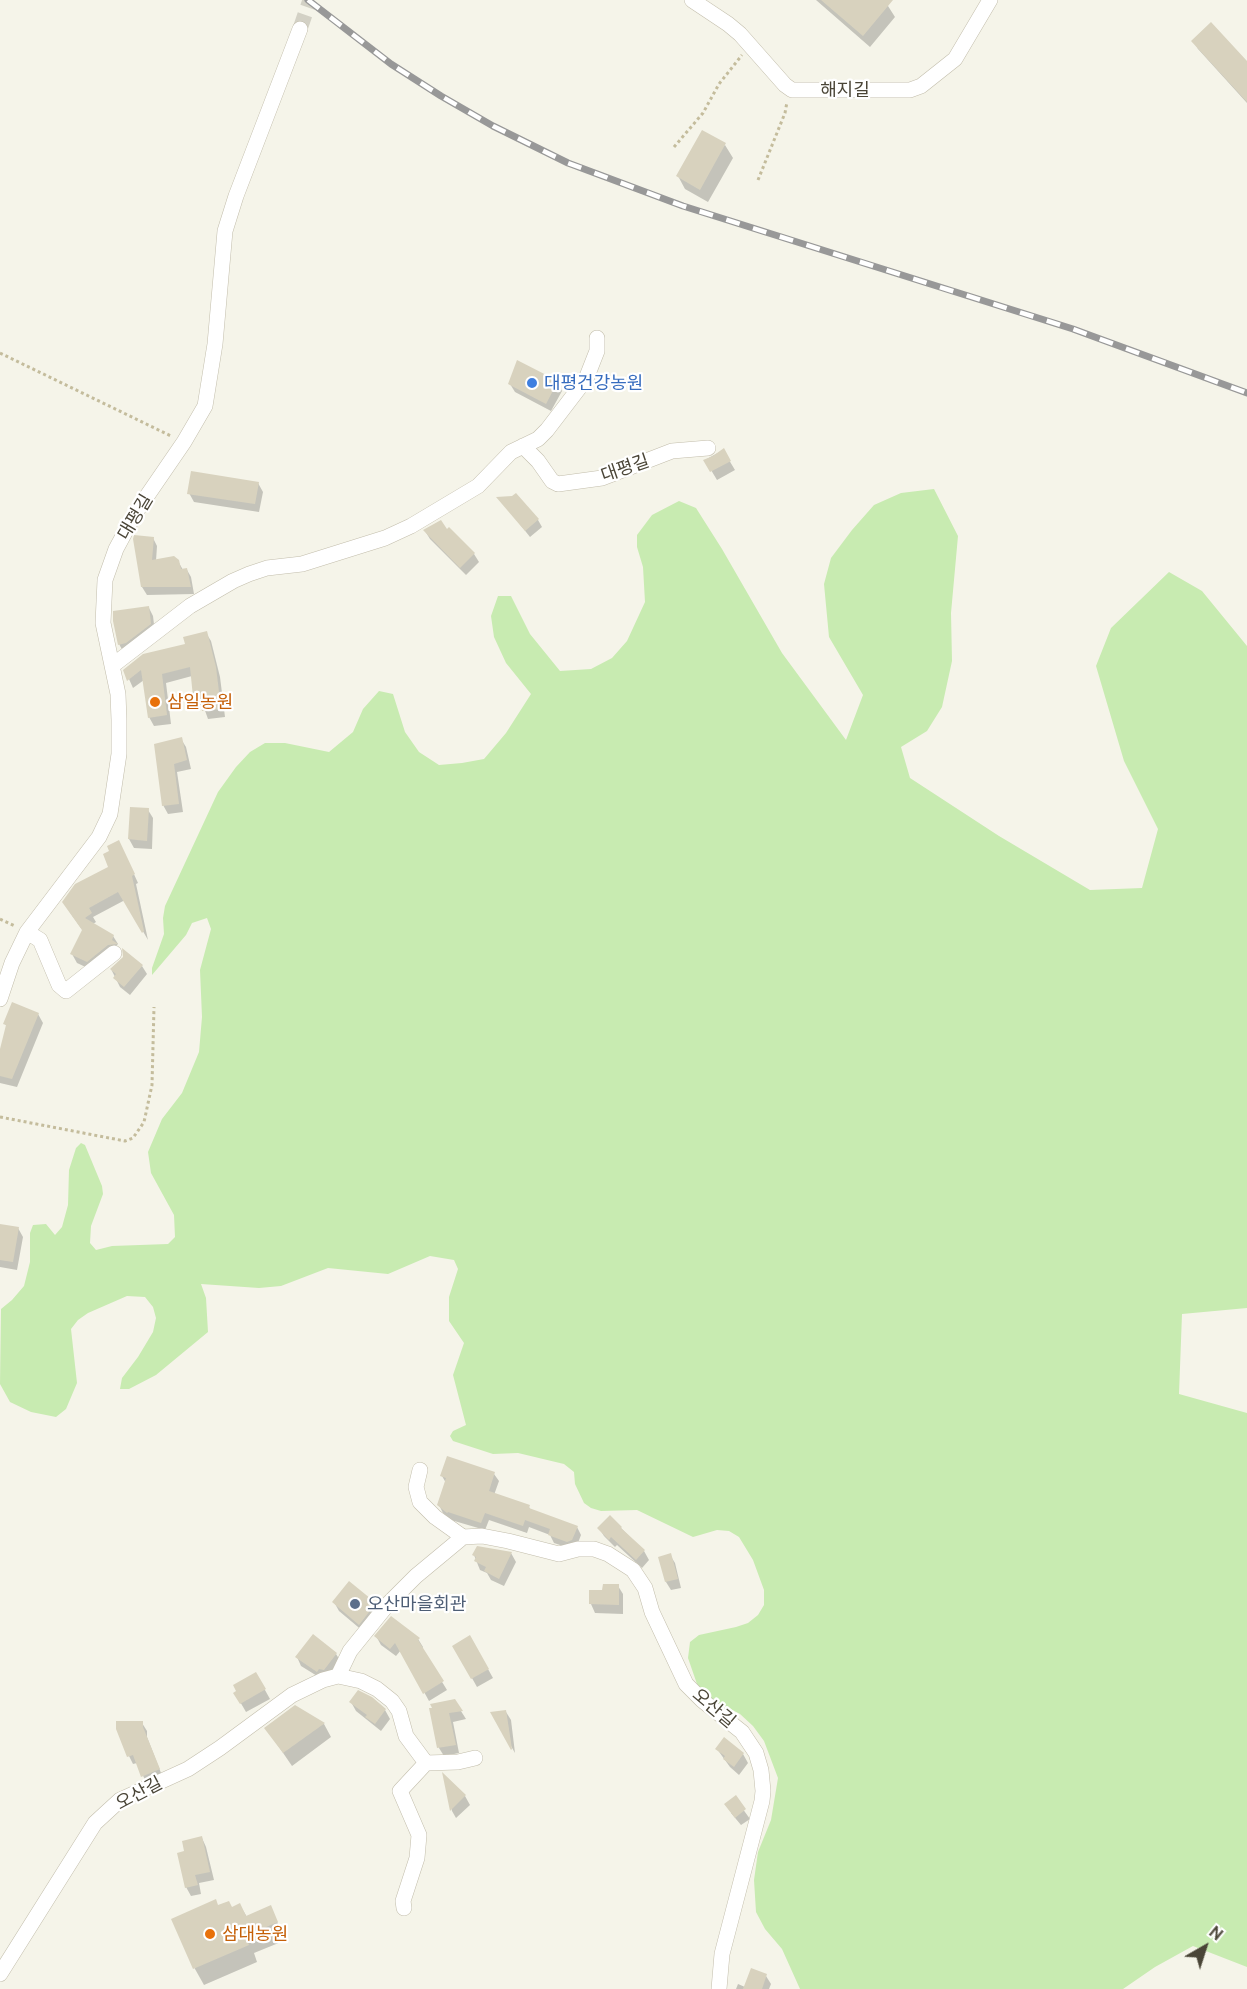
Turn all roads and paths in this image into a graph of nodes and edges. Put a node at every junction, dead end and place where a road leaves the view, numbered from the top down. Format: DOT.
graph roads {
  1 [pos="692,0"];
  2 [pos="990,0"];
  3 [pos="300,28"];
  4 [pos="751,45"];
  5 [pos="788,88"];
  6 [pos="674,147"];
  7 [pos="758,180"];
  8 [pos="597,338"];
  9 [pos="0,353"];
  10 [pos="184,442"];
  11 [pos="522,446"];
  12 [pos="708,448"];
  13 [pos="112,666"];
  14 [pos="27,932"];
  15 [pos="114,953"];
  16 [pos="0,999"];
  17 [pos="154,1007"];
  18 [pos="0,1117"];
  19 [pos="420,1470"];
  20 [pos="463,1537"];
  21 [pos="338,1676"];
  22 [pos="475,1758"];
  23 [pos="426,1763"];
  24 [pos="404,1908"];
  25 [pos="0,1974"];
  26 [pos="719,1989"];
  1 -- 4 [label="lane"];
  2 -- 5 [label="lane, 해지길"];
  3 -- 10 [label="lane, 대평길"];
  4 -- 5 [label="lane"];
  4 -- 6 [label="path"];
  5 -- 7 [label="path"];
  8 -- 11 [label="lane"];
  9 -- 10 [label="path"];
  10 -- 13 [label="lane, 대평길"];
  11 -- 12 [label="lane, 대평길"];
  11 -- 13 [label="lane"];
  13 -- 14 [label="lane, 대평길"];
  14 -- 15 [label="lane"];
  14 -- 16 [label="lane, 대평길"];
  17 -- 18 [label="path"];
  19 -- 20 [label="lane"];
  20 -- 21 [label="lane"];
  20 -- 26 [label="lane, 오산길"];
  21 -- 23 [label="lane"];
  21 -- 25 [label="lane, 오산길"];
  22 -- 23 [label="lane"];
  23 -- 24 [label="lane"];
}
